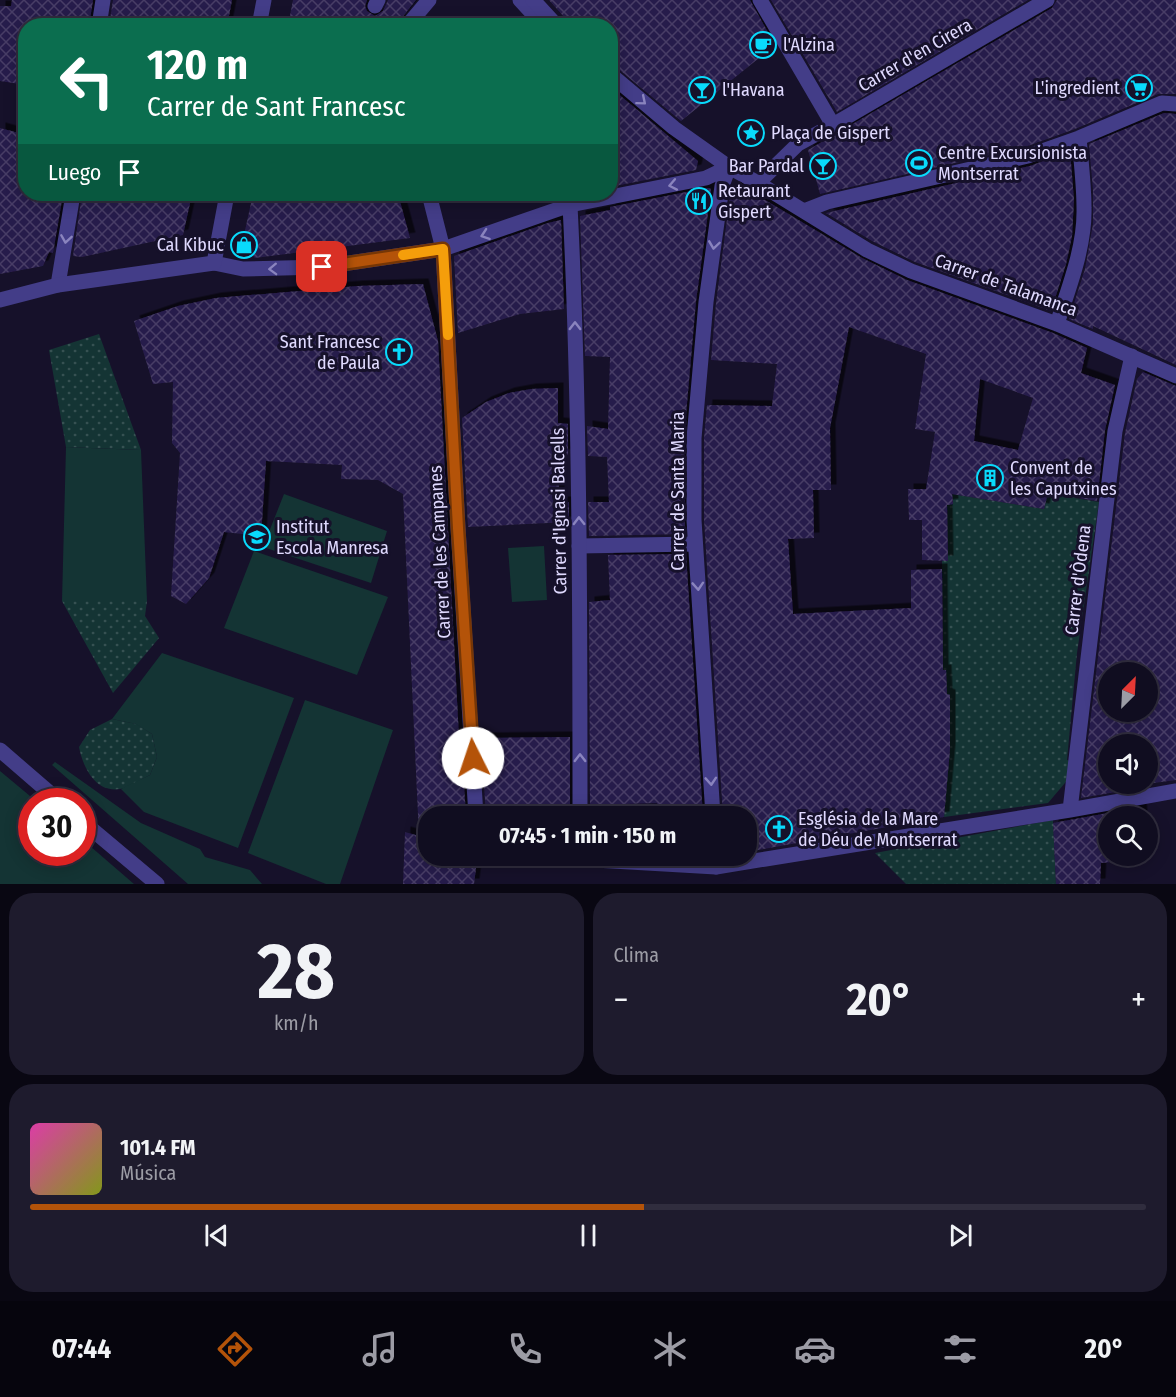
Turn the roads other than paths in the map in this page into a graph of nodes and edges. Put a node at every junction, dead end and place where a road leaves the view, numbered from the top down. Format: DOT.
graph roads {
  1 [pos="103,0"];
  2 [pos="264,0"];
  3 [pos="429,0"];
  4 [pos="520,0"];
  5 [pos="532,0"];
  6 [pos="760,0"];
  7 [pos="1047,0"];
  8 [pos="100,18"];
  9 [pos="261,18"];
  10 [pos="414,18"];
  11 [pos="537,18"];
  12 [pos="549,18"];
  13 [pos="618,81"];
  14 [pos="1176,104"];
  15 [pos="833,124"];
  16 [pos="1079,138"];
  17 [pos="729,167"];
  18 [pos="758,183"];
  19 [pos="618,195"];
  20 [pos="72,201"];
  21 [pos="226,201"];
  22 [pos="431,201"];
  23 [pos="590,201"];
  24 [pos="570,205"];
  25 [pos="804,211"];
  26 [pos="443,249"];
  27 [pos="214,263"];
  28 [pos="58,285"];
  29 [pos="0,300"];
  30 [pos="1057,324"];
  31 [pos="1132,356"];
  32 [pos="1176,376"];
  33 [pos="695,544"];
  34 [pos="579,546"];
  35 [pos="0,750"];
  36 [pos="44,788"];
  37 [pos="1176,791"];
  38 [pos="475,806"];
  39 [pos="580,806"];
  40 [pos="712,806"];
  41 [pos="1070,810"];
  42 [pos="96,833"];
  43 [pos="757,855"];
  44 [pos="157,884"];
  1 -- 8 [label="street"];
  2 -- 9 [label="street"];
  3 -- 10 [label="street"];
  4 -- 11 [label="street"];
  5 -- 12 [label="street"];
  6 -- 15 [label="street"];
  7 -- 15 [label="street, Carrer d'en Cirera"];
  13 -- 17 [label="street, Carrer de Talamanca, one-way"];
  14 -- 16 [label="street"];
  15 -- 18 [label="street, Carrer d'en Cirera"];
  16 -- 25 [label="street"];
  16 -- 30 [label="street"];
  17 -- 18 [label="street, Carrer de Talamanca"];
  17 -- 19 [label="street, one-way"];
  17 -- 33 [label="street, Carrer de Santa Maria, one-way"];
  18 -- 25 [label="street, Carrer de Talamanca"];
  20 -- 28 [label="street, one-way"];
  21 -- 27 [label="street"];
  22 -- 26 [label="street, Carrer de les Campanes"];
  23 -- 24 [label="street, one-way"];
  24 -- 26 [label="street, one-way"];
  34 -- 24 [label="street, Carrer d'Ignasi Balcells, one-way"];
  25 -- 30 [label="street, Carrer de Talamanca"];
  26 -- 27 [label="street, one-way"];
  26 -- 38 [label="street, Carrer de les Campanes"];
  27 -- 28 [label="street"];
  28 -- 29 [label="street"];
  30 -- 31 [label="street, Carrer de Talamanca"];
  31 -- 32 [label="street, Carrer de Talamanca"];
  31 -- 41 [label="street, Carrer d'Òdena"];
  33 -- 34 [label="street"];
  33 -- 40 [label="street, Carrer de Santa Maria, one-way"];
  39 -- 34 [label="street, Carrer d'Ignasi Balcells, one-way"];
  35 -- 36 [label="street"];
  37 -- 41 [label="street"];
  41 -- 43 [label="street"];
  42 -- 44 [label="street"];
}
